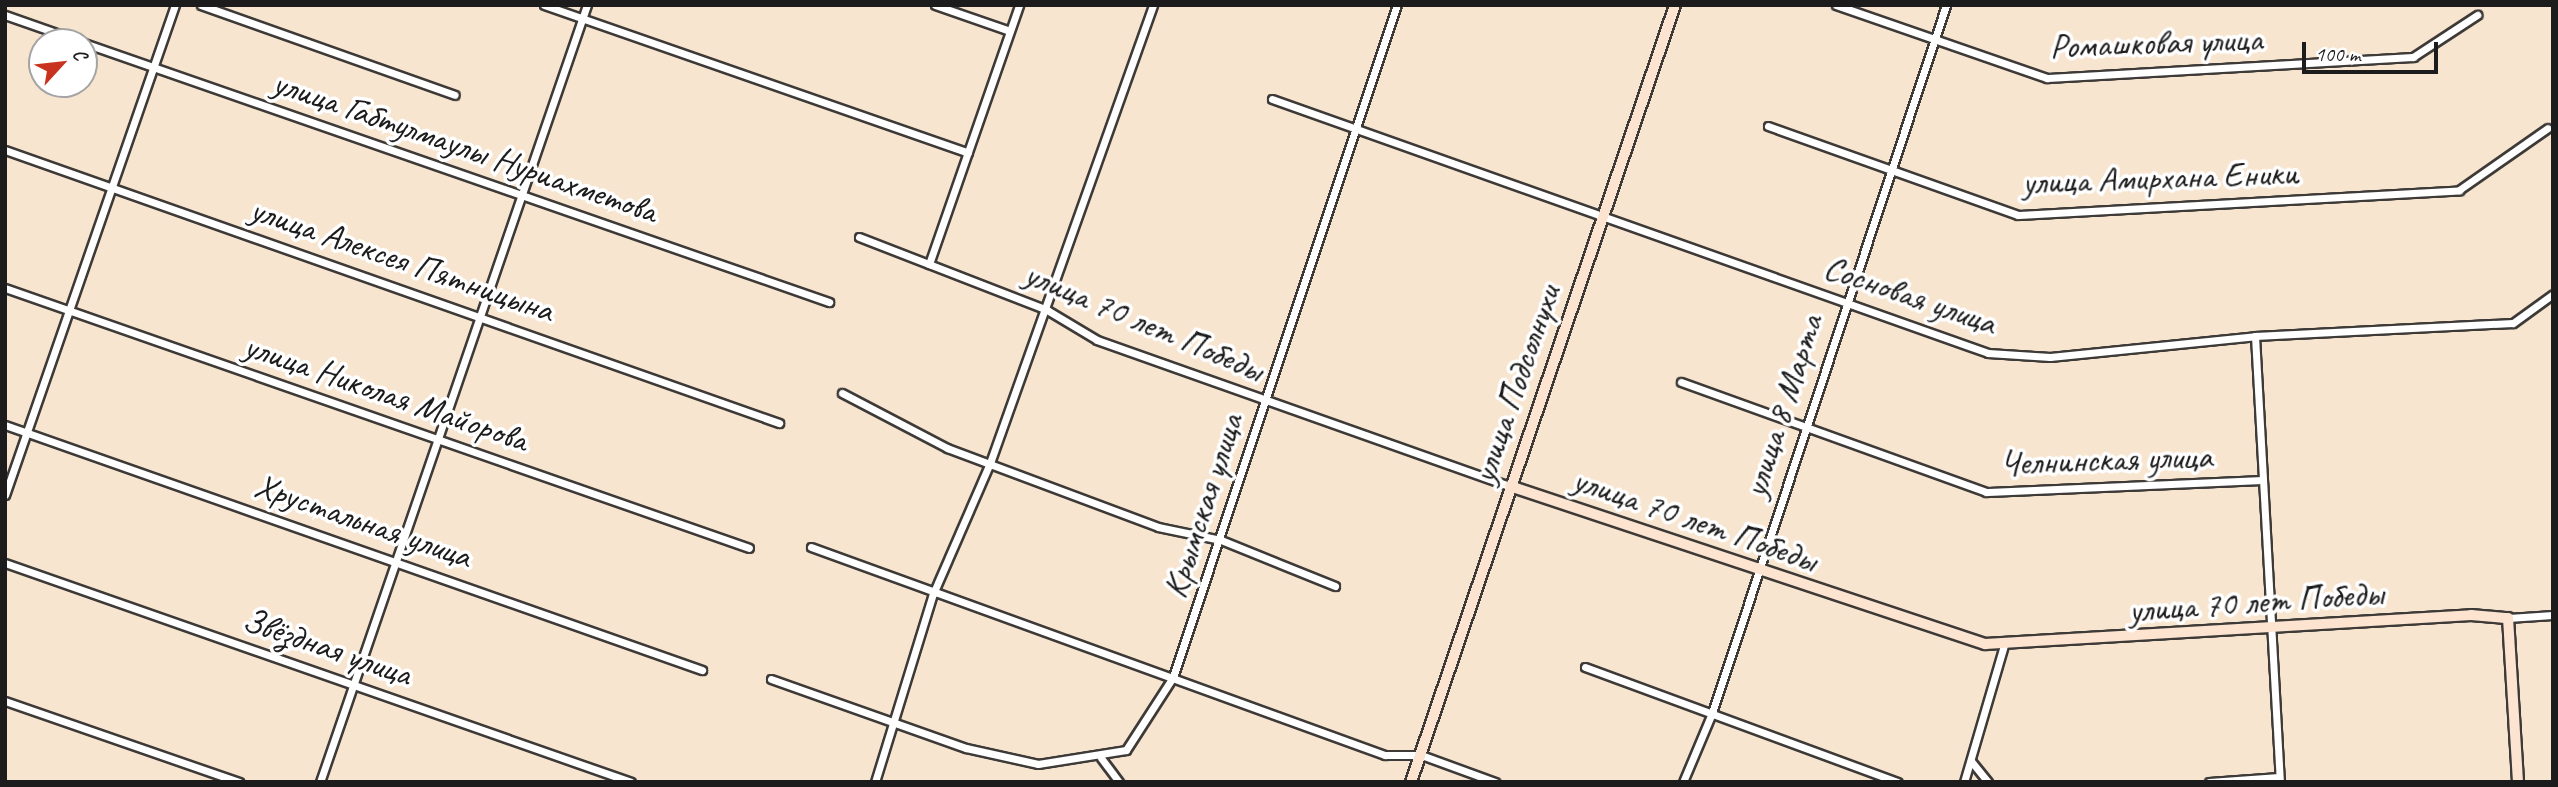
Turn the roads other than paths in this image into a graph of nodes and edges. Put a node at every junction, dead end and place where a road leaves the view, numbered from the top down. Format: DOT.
graph roads {
  1 [pos="175,5"];
  2 [pos="201,5"];
  3 [pos="544,5"];
  4 [pos="587,5"];
  5 [pos="935,5"];
  6 [pos="1019,5"];
  7 [pos="1153,5"];
  8 [pos="1397,5"];
  9 [pos="1675,5"];
  10 [pos="1836,5"];
  11 [pos="1946,5"];
  12 [pos="5,15"];
  13 [pos="2477,15"];
  14 [pos="582,19"];
  15 [pos="43,28"];
  16 [pos="1010,31"];
  17 [pos="1934,39"];
  18 [pos="98,47"];
  19 [pos="153,67"];
  20 [pos="455,95"];
  21 [pos="1272,99"];
  22 [pos="1768,126"];
  23 [pos="2548,128"];
  24 [pos="1354,131"];
  25 [pos="5,150"];
  26 [pos="968,153"];
  27 [pos="1890,169"];
  28 [pos="111,186"];
  29 [pos="523,196"];
  30 [pos="1604,217"];
  31 [pos="859,237"];
  32 [pos="929,264"];
  33 [pos="5,288"];
  34 [pos="2553,294"];
  35 [pos="1845,301"];
  36 [pos="829,302"];
  37 [pos="69,310"];
  38 [pos="1047,310"];
  39 [pos="483,316"];
  40 [pos="2255,335"];
  41 [pos="1681,382"];
  42 [pos="842,393"];
  43 [pos="1264,402"];
  44 [pos="779,423"];
  45 [pos="5,425"];
  46 [pos="1807,427"];
  47 [pos="27,432"];
  48 [pos="442,440"];
  49 [pos="990,463"];
  50 [pos="2259,480"];
  51 [pos="1510,486"];
  52 [pos="5,495"];
  53 [pos="1221,540"];
  54 [pos="811,547"];
  55 [pos="749,548"];
  56 [pos="395,559"];
  57 [pos="5,563"];
  58 [pos="1756,571"];
  59 [pos="1335,586"];
  60 [pos="933,594"];
  61 [pos="2553,615"];
  62 [pos="2508,618"];
  63 [pos="2269,630"];
  64 [pos="2004,645"];
  65 [pos="1585,667"];
  66 [pos="702,670"];
  67 [pos="1173,677"];
  68 [pos="771,679"];
  69 [pos="349,683"];
  70 [pos="5,701"];
  71 [pos="1712,713"];
  72 [pos="895,718"];
  73 [pos="1421,755"];
  74 [pos="1101,758"];
  75 [pos="1971,761"];
  76 [pos="2280,780"];
  77 [pos="239,782"];
  78 [pos="320,782"];
  79 [pos="631,782"];
  80 [pos="875,782"];
  81 [pos="1119,782"];
  82 [pos="1411,782"];
  83 [pos="1495,782"];
  84 [pos="1683,782"];
  85 [pos="1898,782"];
  86 [pos="1964,782"];
  87 [pos="1988,782"];
  88 [pos="2210,782"];
  89 [pos="2518,782"];
  1 -- 19 [label="street"];
  2 -- 20 [label="street"];
  3 -- 14 [label="street"];
  4 -- 14 [label="street"];
  5 -- 16 [label="street"];
  6 -- 16 [label="street"];
  7 -- 38 [label="street"];
  8 -- 24 [label="street, Крымская улица"];
  9 -- 30 [label="street, улица Подсолнухи"];
  10 -- 17 [label="street, Ромашковая улица"];
  11 -- 17 [label="street, улица 8 Марта"];
  12 -- 15 [label="street, улица Габтулмаулы Нуриахметова"];
  13 -- 17 [label="street, Ромашковая улица"];
  14 -- 26 [label="street"];
  14 -- 29 [label="street"];
  16 -- 26 [label="street"];
  17 -- 27 [label="street, улица 8 Марта"];
  18 -- 19 [label="street, улица Габтулмаулы Нуриахметова"];
  19 -- 28 [label="street"];
  19 -- 29 [label="street, улица Габтулмаулы Нуриахметова"];
  21 -- 24 [label="street, Сосновая улица"];
  22 -- 27 [label="street, улица Амирхана Еники"];
  23 -- 27 [label="street, улица Амирхана Еники"];
  24 -- 30 [label="street, Сосновая улица"];
  24 -- 43 [label="street, Крымская улица"];
  25 -- 28 [label="street, улица Алексея Пятницына"];
  26 -- 32 [label="street"];
  27 -- 35 [label="street, улица 8 Марта"];
  28 -- 37 [label="street"];
  28 -- 39 [label="street, улица Алексея Пятницына"];
  29 -- 36 [label="street, улица Габтулмаулы Нуриахметова"];
  29 -- 39 [label="street"];
  30 -- 35 [label="street, Сосновая улица"];
  30 -- 51 [label="street, улица Подсолнухи"];
  31 -- 32 [label="street, улица 70 лет Победы"];
  32 -- 38 [label="street, улица 70 лет Победы"];
  33 -- 37 [label="street, улица Николая Майорова"];
  34 -- 40 [label="street, Сосновая улица"];
  35 -- 40 [label="street, Сосновая улица"];
  35 -- 46 [label="street, улица 8 Марта"];
  37 -- 47 [label="street"];
  37 -- 48 [label="street, улица Николая Майорова"];
  38 -- 43 [label="street, улица 70 лет Победы"];
  38 -- 49 [label="street"];
  39 -- 44 [label="street, улица Алексея Пятницына"];
  39 -- 48 [label="street"];
  40 -- 50 [label="street"];
  41 -- 46 [label="street, Челнинская улица"];
  42 -- 49 [label="street"];
  43 -- 51 [label="street, улица 70 лет Победы"];
  43 -- 53 [label="street, Крымская улица"];
  45 -- 47 [label="street, Хрустальная улица"];
  46 -- 50 [label="street, Челнинская улица"];
  46 -- 58 [label="street, улица 8 Марта"];
  47 -- 52 [label="street"];
  47 -- 56 [label="street, Хрустальная улица"];
  48 -- 55 [label="street, улица Николая Майорова"];
  48 -- 56 [label="street"];
  49 -- 53 [label="street"];
  49 -- 60 [label="street"];
  50 -- 63 [label="street"];
  51 -- 58 [label="street, улица 70 лет Победы"];
  51 -- 73 [label="street, улица Подсолнухи"];
  53 -- 59 [label="street"];
  53 -- 67 [label="street, Крымская улица"];
  54 -- 60 [label="street"];
  56 -- 66 [label="street, Хрустальная улица"];
  56 -- 69 [label="street"];
  57 -- 69 [label="street, Звёздная улица"];
  58 -- 64 [label="street, улица 70 лет Победы"];
  58 -- 71 [label="street, улица 8 Марта"];
  60 -- 67 [label="street"];
  60 -- 72 [label="street"];
  61 -- 62 [label="street, улица 70 лет Победы"];
  62 -- 63 [label="street, улица 70 лет Победы"];
  62 -- 89 [label="street"];
  63 -- 64 [label="street, улица 70 лет Победы"];
  63 -- 76 [label="street"];
  64 -- 75 [label="street"];
  65 -- 71 [label="street"];
  67 -- 73 [label="street"];
  67 -- 74 [label="street, Крымская улица"];
  68 -- 72 [label="street"];
  69 -- 78 [label="street"];
  69 -- 79 [label="street, Звёздная улица"];
  70 -- 77 [label="street"];
  71 -- 84 [label="street, улица 8 Марта"];
  71 -- 85 [label="street"];
  72 -- 74 [label="street"];
  72 -- 80 [label="street"];
  73 -- 82 [label="street, улица Подсолнухи"];
  73 -- 83 [label="street"];
  74 -- 81 [label="street"];
  75 -- 86 [label="street"];
  75 -- 87 [label="street"];
  76 -- 88 [label="street"];
}
